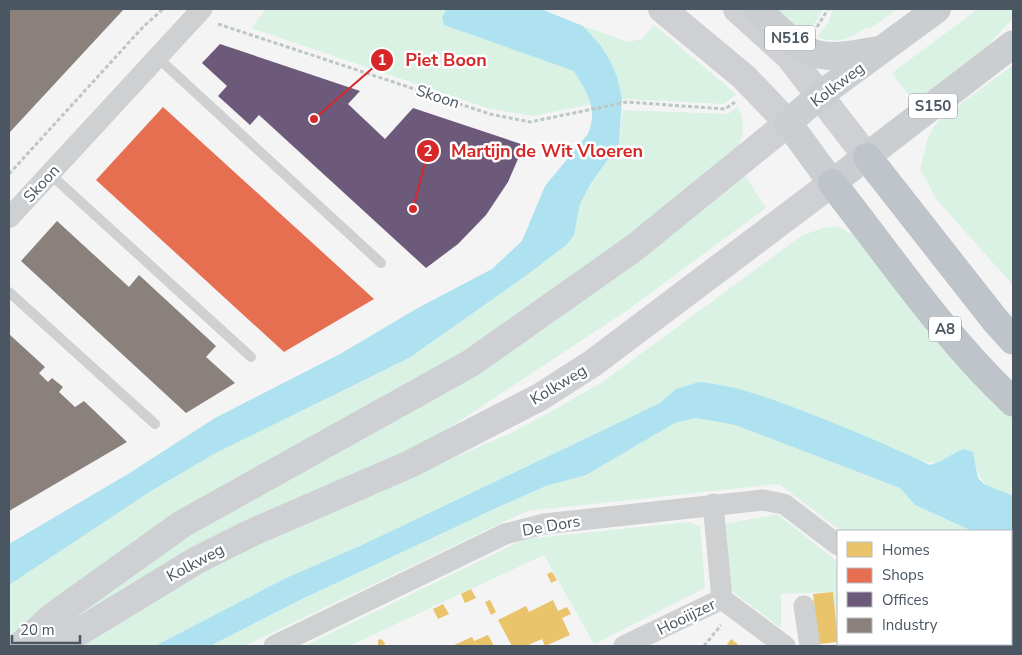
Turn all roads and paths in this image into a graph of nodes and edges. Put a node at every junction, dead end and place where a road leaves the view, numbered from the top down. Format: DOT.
graph roads {
  1 [pos="163,9"];
  2 [pos="662,9"];
  3 [pos="737,9"];
  4 [pos="757,9"];
  5 [pos="937,9"];
  6 [pos="199,12"];
  7 [pos="1013,44"];
  8 [pos="882,50"];
  9 [pos="158,58"];
  10 [pos="820,95"];
  11 [pos="627,102"];
  12 [pos="788,124"];
  13 [pos="867,157"];
  14 [pos="9,174"];
  15 [pos="50,174"];
  16 [pos="832,183"];
  17 [pos="9,218"];
  18 [pos="381,263"];
  19 [pos="9,292"];
  20 [pos="1013,340"];
  21 [pos="251,357"];
  22 [pos="1013,402"];
  23 [pos="155,424"];
  24 [pos="713,504"];
  25 [pos="837,544"];
  26 [pos="728,604"];
  27 [pos="804,606"];
  28 [pos="20,646"];
  29 [pos="56,646"];
  30 [pos="274,646"];
  31 [pos="624,646"];
  32 [pos="704,646"];
  33 [pos="785,646"];
  34 [pos="810,646"];
  1 -- 14 [label="path, Skoon"];
  2 -- 12 [label="street"];
  3 -- 10 [label="street"];
  4 -- 8 [label="main road, N516"];
  5 -- 8 [label="main road, Kolkweg"];
  6 -- 9 [label="street, Skoon"];
  6 -- 11 [label="path, Skoon"];
  7 -- 13 [label="main road, Kolkweg / S150"];
  8 -- 10 [label="main road, Kolkweg"];
  9 -- 15 [label="street, Skoon"];
  9 -- 18 [label="lane"];
  10 -- 12 [label="main road, Kolkweg"];
  10 -- 13 [label="street"];
  12 -- 16 [label="main road"];
  12 -- 28 [label="street, Kolkweg"];
  13 -- 16 [label="main road, Kolkweg / S150"];
  13 -- 20 [label="highway, A8"];
  15 -- 17 [label="street, Skoon"];
  15 -- 21 [label="lane"];
  16 -- 22 [label="highway, A8"];
  16 -- 29 [label="street, Kolkweg"];
  19 -- 23 [label="lane"];
  24 -- 25 [label="street, De Dors"];
  24 -- 26 [label="street, Hooiijzer"];
  24 -- 30 [label="street, De Dors"];
  26 -- 31 [label="street, Hooiijzer"];
  26 -- 32 [label="path"];
  26 -- 33 [label="street, Hooiijzer"];
  27 -- 34 [label="street"];
}
